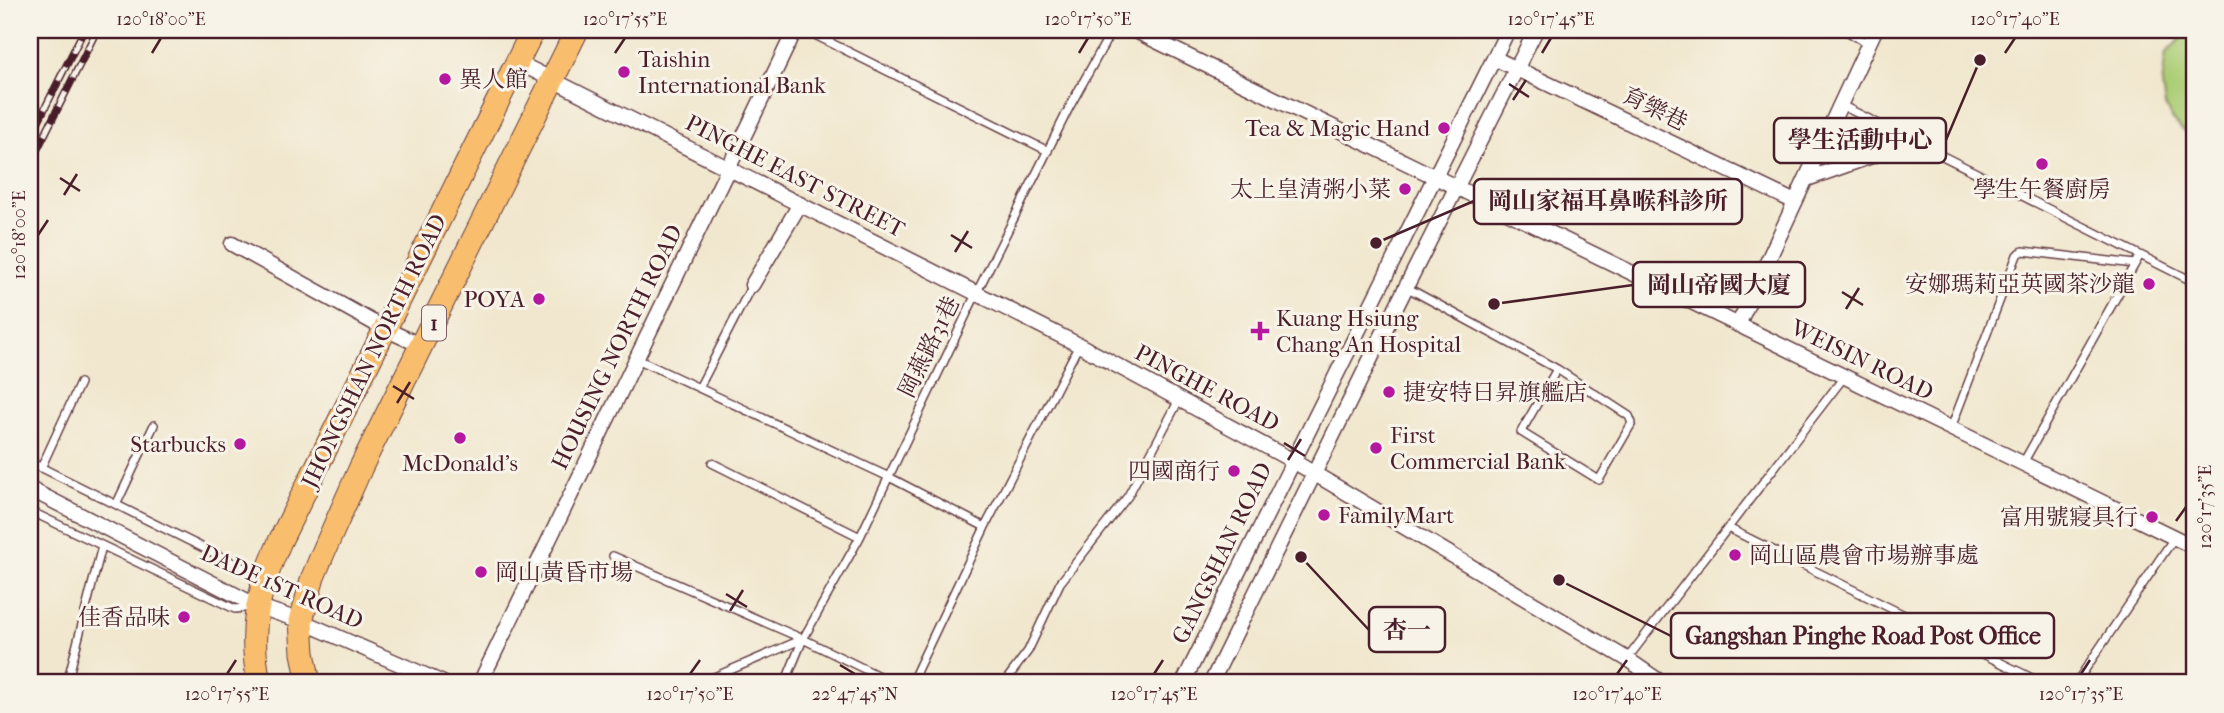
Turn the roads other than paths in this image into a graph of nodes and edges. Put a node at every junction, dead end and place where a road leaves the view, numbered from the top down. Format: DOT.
graph roads {
  1 [pos="533,30"];
  2 [pos="577,30"];
  3 [pos="795,30"];
  4 [pos="805,30"];
  5 [pos="1112,30"];
  6 [pos="1134,30"];
  7 [pos="1508,30"];
  8 [pos="1536,30"];
  9 [pos="1845,30"];
  10 [pos="1875,30"];
  11 [pos="1868,44"];
  12 [pos="1494,58"];
  13 [pos="517,62"];
  14 [pos="1517,69"];
  15 [pos="552,80"];
  16 [pos="1841,105"];
  17 [pos="1914,141"];
  18 [pos="1048,150"];
  19 [pos="729,168"];
  20 [pos="1435,177"];
  21 [pos="1807,178"];
  22 [pos="1457,188"];
  23 [pos="1796,202"];
  24 [pos="800,204"];
  25 [pos="232,244"];
  26 [pos="2140,255"];
  27 [pos="2135,264"];
  28 [pos="2194,282"];
  29 [pos="752,285"];
  30 [pos="1406,287"];
  31 [pos="977,292"];
  32 [pos="1738,325"];
  33 [pos="385,329"];
  34 [pos="1079,345"];
  35 [pos="422,346"];
  36 [pos="636,359"];
  37 [pos="1557,369"];
  38 [pos="1844,377"];
  39 [pos="79,383"];
  40 [pos="699,388"];
  41 [pos="1179,400"];
  42 [pos="2191,414"];
  43 [pos="154,425"];
  44 [pos="1950,428"];
  45 [pos="1293,461"];
  46 [pos="30,462"];
  47 [pos="2194,462"];
  48 [pos="712,463"];
  49 [pos="2023,464"];
  50 [pos="41,468"];
  51 [pos="1314,473"];
  52 [pos="889,477"];
  53 [pos="30,489"];
  54 [pos="117,503"];
  55 [pos="30,511"];
  56 [pos="985,527"];
  57 [pos="1728,528"];
  58 [pos="860,537"];
  59 [pos="2174,538"];
  60 [pos="102,546"];
  61 [pos="2194,547"];
  62 [pos="613,556"];
  63 [pos="257,606"];
  64 [pos="301,621"];
  65 [pos="803,639"];
  66 [pos="1627,659"];
  67 [pos="67,683"];
  68 [pos="259,683"];
  69 [pos="309,683"];
  70 [pos="443,683"];
  71 [pos="480,683"];
  72 [pos="700,683"];
  73 [pos="785,683"];
  74 [pos="893,683"];
  75 [pos="912,683"];
  76 [pos="1004,683"];
  77 [pos="1183,683"];
  78 [pos="1211,683"];
  79 [pos="1662,683"];
  80 [pos="2042,683"];
  81 [pos="2076,683"];
  1 -- 13 [label="main road, JHONGSHAN NORTH ROAD / 1"];
  2 -- 15 [label="main road, JHONGSHAN NORTH ROAD / 1"];
  3 -- 19 [label="street, HOUSING NORTH ROAD"];
  4 -- 18 [label="lane"];
  5 -- 18 [label="lane, 岡燕路31巷"];
  6 -- 20 [label="street, WEISIN ROAD"];
  7 -- 12 [label="street, GANGSHAN ROAD"];
  8 -- 14 [label="street, GANGSHAN ROAD"];
  9 -- 11 [label="lane"];
  10 -- 11 [label="street"];
  11 -- 16 [label="street"];
  12 -- 14 [label="street, 育樂巷"];
  12 -- 20 [label="street, GANGSHAN ROAD"];
  13 -- 15 [label="street, PINGHE EAST STREET"];
  13 -- 33 [label="main road, JHONGSHAN NORTH ROAD / 1"];
  14 -- 22 [label="street, GANGSHAN ROAD"];
  14 -- 23 [label="street, 育樂巷"];
  15 -- 19 [label="street, PINGHE EAST STREET"];
  15 -- 35 [label="main road, JHONGSHAN NORTH ROAD / 1"];
  16 -- 17 [label="lane"];
  16 -- 21 [label="street"];
  17 -- 21 [label="street"];
  17 -- 26 [label="lane"];
  18 -- 31 [label="lane, 岡燕路31巷"];
  19 -- 24 [label="street, PINGHE EAST STREET"];
  19 -- 36 [label="street, HOUSING NORTH ROAD"];
  20 -- 22 [label="street, WEISIN ROAD"];
  20 -- 45 [label="street, GANGSHAN ROAD"];
  21 -- 23 [label="street"];
  22 -- 30 [label="street, GANGSHAN ROAD"];
  22 -- 32 [label="street, WEISIN ROAD"];
  23 -- 32 [label="street"];
  24 -- 29 [label="street"];
  24 -- 31 [label="street, PINGHE EAST STREET"];
  25 -- 33 [label="street"];
  26 -- 27 [label="lane"];
  26 -- 28 [label="lane"];
  27 -- 44 [label="lane"];
  27 -- 49 [label="lane"];
  29 -- 40 [label="lane"];
  30 -- 37 [label="lane"];
  30 -- 51 [label="street, GANGSHAN ROAD"];
  31 -- 34 [label="street, PINGHE ROAD"];
  31 -- 52 [label="lane, 岡燕路31巷"];
  32 -- 38 [label="street, WEISIN ROAD"];
  33 -- 35 [label="street"];
  33 -- 63 [label="main road, JHONGSHAN NORTH ROAD / 1"];
  34 -- 41 [label="street, PINGHE ROAD"];
  34 -- 56 [label="lane"];
  35 -- 64 [label="main road, JHONGSHAN NORTH ROAD / 1"];
  36 -- 40 [label="lane"];
  36 -- 71 [label="street, HOUSING NORTH ROAD"];
  37 -- 37 [label="lane"];
  38 -- 44 [label="street, WEISIN ROAD"];
  38 -- 57 [label="lane"];
  39 -- 50 [label="lane"];
  40 -- 52 [label="lane"];
  41 -- 45 [label="street, PINGHE ROAD"];
  41 -- 76 [label="lane"];
  42 -- 47 [label="lane"];
  43 -- 54 [label="lane"];
  44 -- 49 [label="street, WEISIN ROAD"];
  45 -- 51 [label="street, PINGHE ROAD"];
  45 -- 77 [label="street, GANGSHAN ROAD"];
  46 -- 50 [label="lane"];
  48 -- 58 [label="lane"];
  49 -- 59 [label="street, WEISIN ROAD"];
  50 -- 54 [label="lane"];
  51 -- 66 [label="street, PINGHE ROAD"];
  51 -- 78 [label="street, GANGSHAN ROAD"];
  52 -- 56 [label="lane"];
  52 -- 58 [label="lane, 岡燕路31巷"];
  53 -- 63 [label="street, DADE 1ST ROAD"];
  54 -- 63 [label="lane"];
  55 -- 60 [label="lane"];
  56 -- 75 [label="lane"];
  57 -- 66 [label="lane"];
  57 -- 80 [label="lane"];
  58 -- 65 [label="lane, 岡燕路31巷"];
  59 -- 61 [label="street, WEISIN ROAD"];
  59 -- 81 [label="lane"];
  60 -- 63 [label="lane"];
  60 -- 67 [label="lane"];
  62 -- 65 [label="lane"];
  63 -- 64 [label="street, DADE 1ST ROAD"];
  63 -- 68 [label="main road, JHONGSHAN NORTH ROAD / 1"];
  64 -- 69 [label="main road, JHONGSHAN NORTH ROAD / 1"];
  64 -- 70 [label="street, DADE 1ST ROAD"];
  65 -- 72 [label="lane"];
  65 -- 73 [label="lane, 岡燕路31巷"];
  65 -- 74 [label="lane"];
  66 -- 79 [label="street, PINGHE ROAD"];
}
